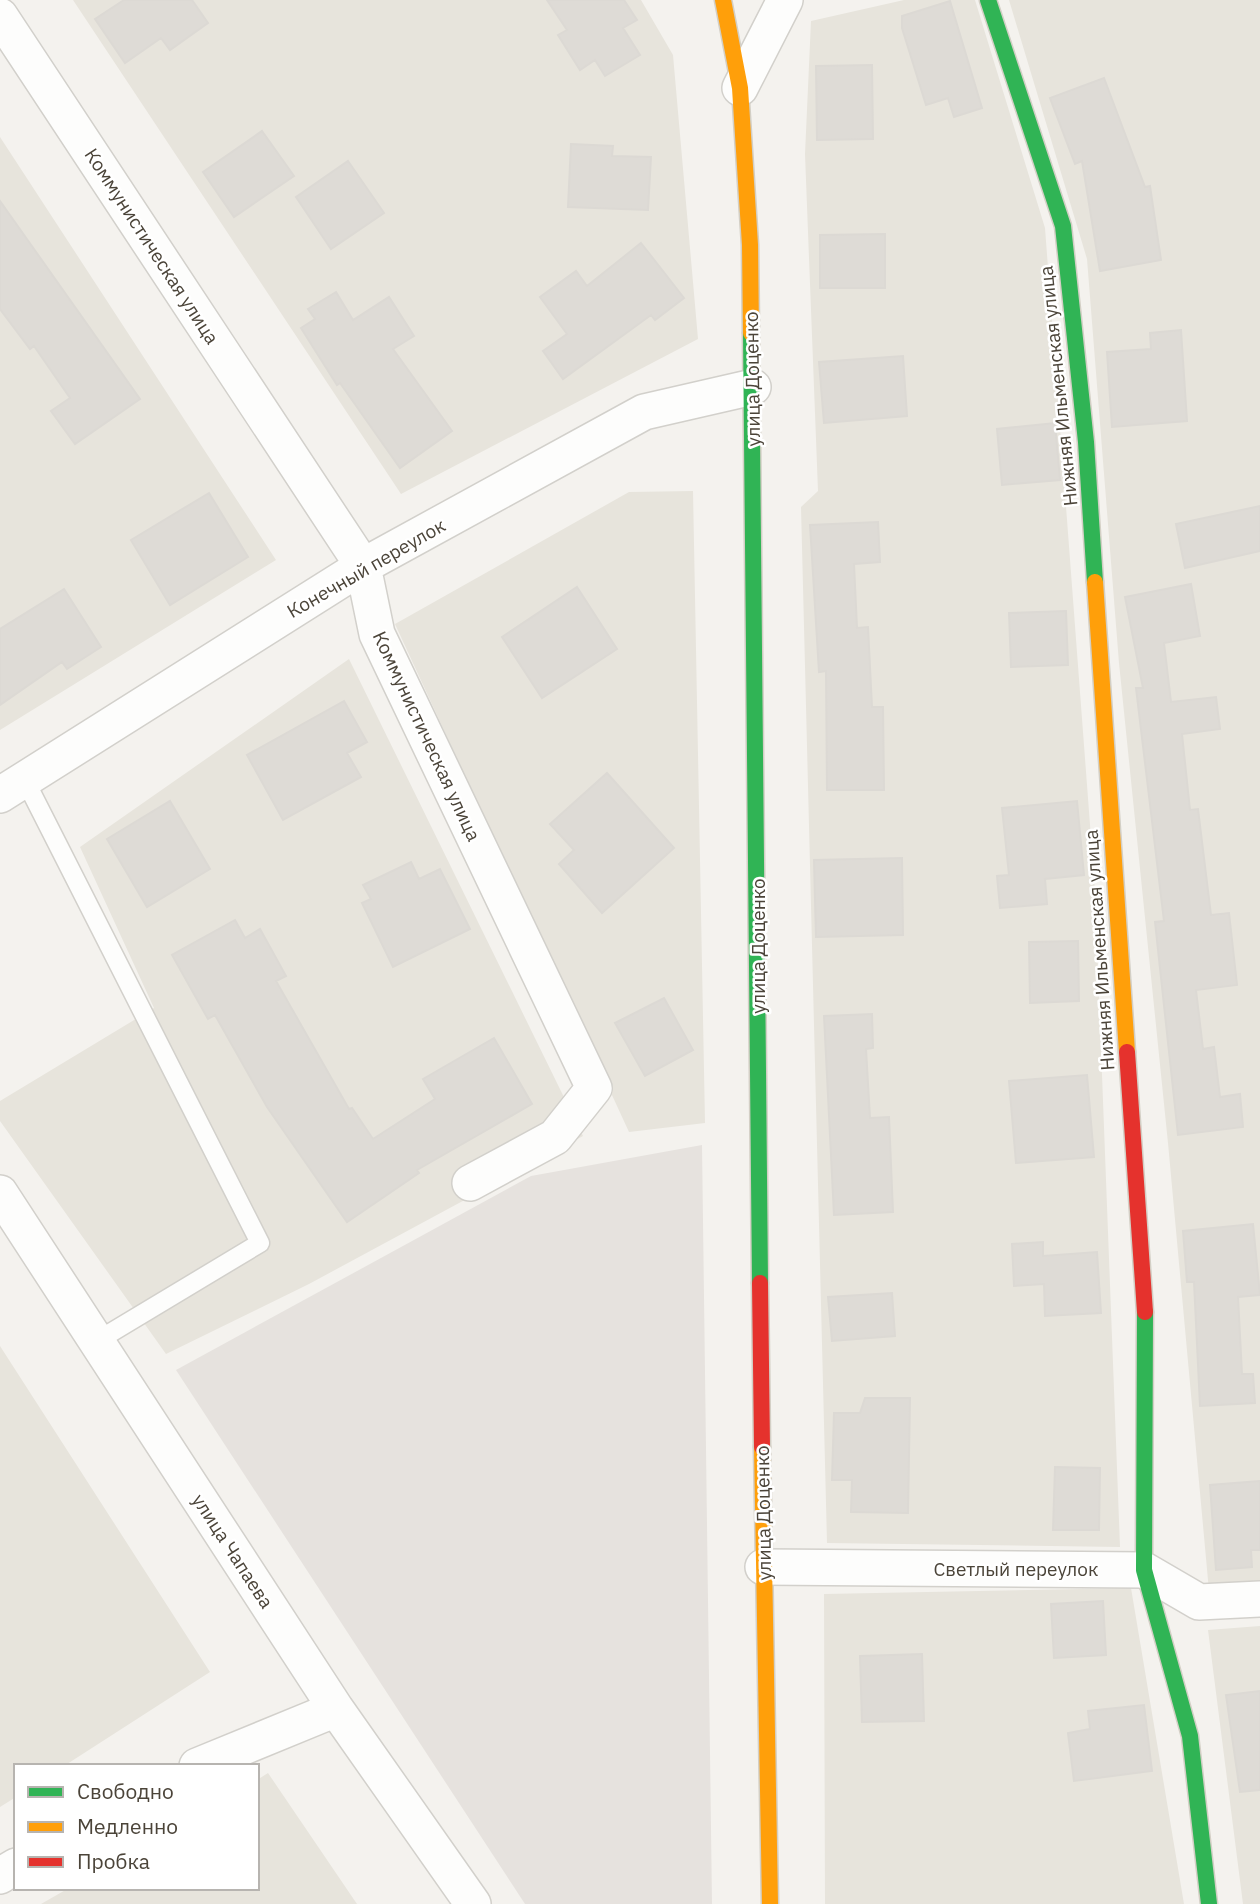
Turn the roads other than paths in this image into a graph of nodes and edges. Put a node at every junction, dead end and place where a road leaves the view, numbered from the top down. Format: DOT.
graph roads {
  1 [pos="723,0"];
  2 [pos="785,0"];
  3 [pos="988,0"];
  4 [pos="0,16"];
  5 [pos="740,88"];
  6 [pos="753,387"];
  7 [pos="363,566"];
  8 [pos="13,787"];
  9 [pos="470,1183"];
  10 [pos="0,1193"];
  11 [pos="96,1341"];
  12 [pos="763,1567"];
  13 [pos="1144,1570"];
  14 [pos="1260,1599"];
  15 [pos="336,1709"];
  16 [pos="202,1764"];
  17 [pos="473,1904"];
  18 [pos="770,1904"];
  19 [pos="1209,1904"];
  1 -- 5 [label="street, улица Доценко"];
  2 -- 5 [label="street"];
  3 -- 13 [label="street, Нижняя Ильменская улица"];
  4 -- 7 [label="street, Коммунистическая улица"];
  5 -- 6 [label="street, улица Доценко"];
  6 -- 7 [label="street, Конечный переулок"];
  6 -- 12 [label="street, улица Доценко"];
  7 -- 8 [label="street, Конечный переулок"];
  7 -- 9 [label="street, Коммунистическая улица"];
  8 -- 11 [label="lane"];
  10 -- 11 [label="street, улица Чапаева"];
  11 -- 15 [label="street, улица Чапаева"];
  12 -- 13 [label="street, Светлый переулок"];
  12 -- 18 [label="street, улица Доценко"];
  13 -- 14 [label="street, Светлый переулок"];
  13 -- 19 [label="street, Нижняя Ильменская улица"];
  15 -- 16 [label="street"];
  15 -- 17 [label="street, улица Чапаева"];
}
